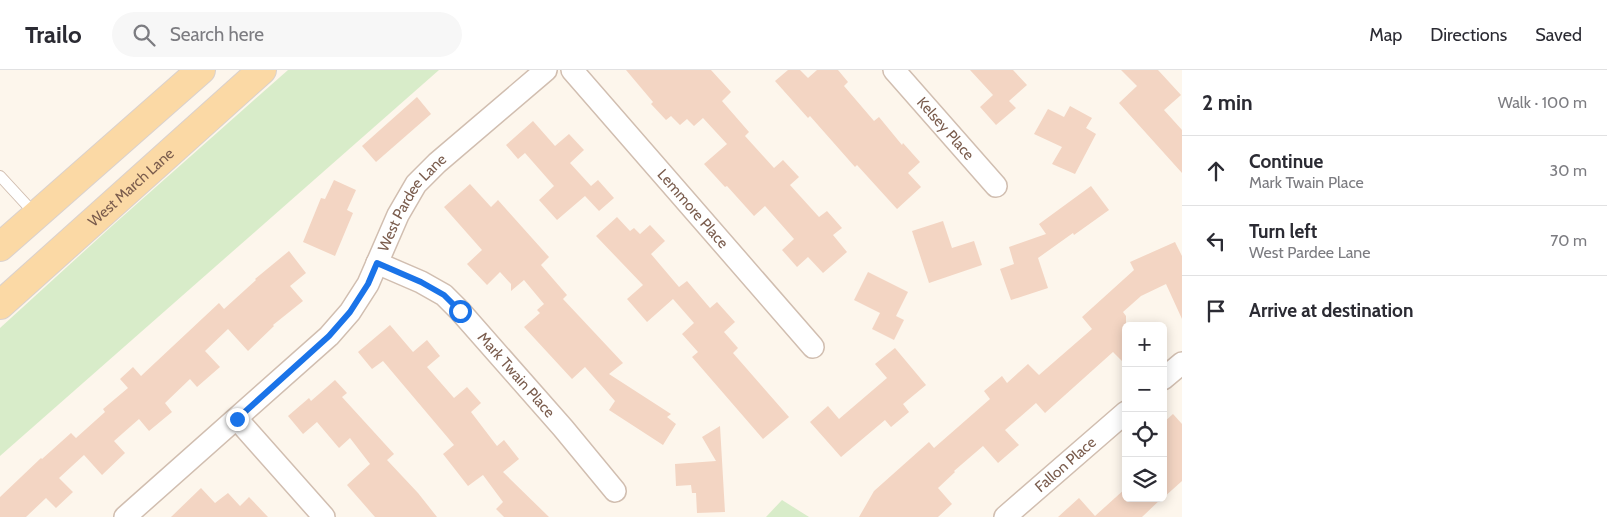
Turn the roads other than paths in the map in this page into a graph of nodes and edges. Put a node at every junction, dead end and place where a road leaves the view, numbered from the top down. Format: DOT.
graph roads {
  1 [pos="201,70"];
  2 [pos="262,70"];
  3 [pos="546,70"];
  4 [pos="572,70"];
  5 [pos="894,70"];
  6 [pos="0,176"];
  7 [pos="996,186"];
  8 [pos="36,215"];
  9 [pos="0,247"];
  10 [pos="377,263"];
  11 [pos="0,305"];
  12 [pos="813,347"];
  13 [pos="1182,363"];
  14 [pos="1167,376"];
  15 [pos="1122,415"];
  16 [pos="237,419"];
  17 [pos="615,491"];
  18 [pos="125,517"];
  19 [pos="324,517"];
  20 [pos="1005,517"];
  1 -- 8 [label="main road"];
  2 -- 11 [label="main road, West March Lane"];
  3 -- 10 [label="street, West Pardee Lane"];
  4 -- 12 [label="street, Lemmore Place"];
  5 -- 7 [label="street, Kelsey Place"];
  6 -- 8 [label="lane"];
  8 -- 9 [label="main road"];
  10 -- 16 [label="street, West Pardee Lane"];
  10 -- 17 [label="street, Mark Twain Place"];
  13 -- 14 [label="street"];
  15 -- 20 [label="street, Fallon Place"];
  16 -- 18 [label="street, West Pardee Lane"];
  16 -- 19 [label="street"];
}
